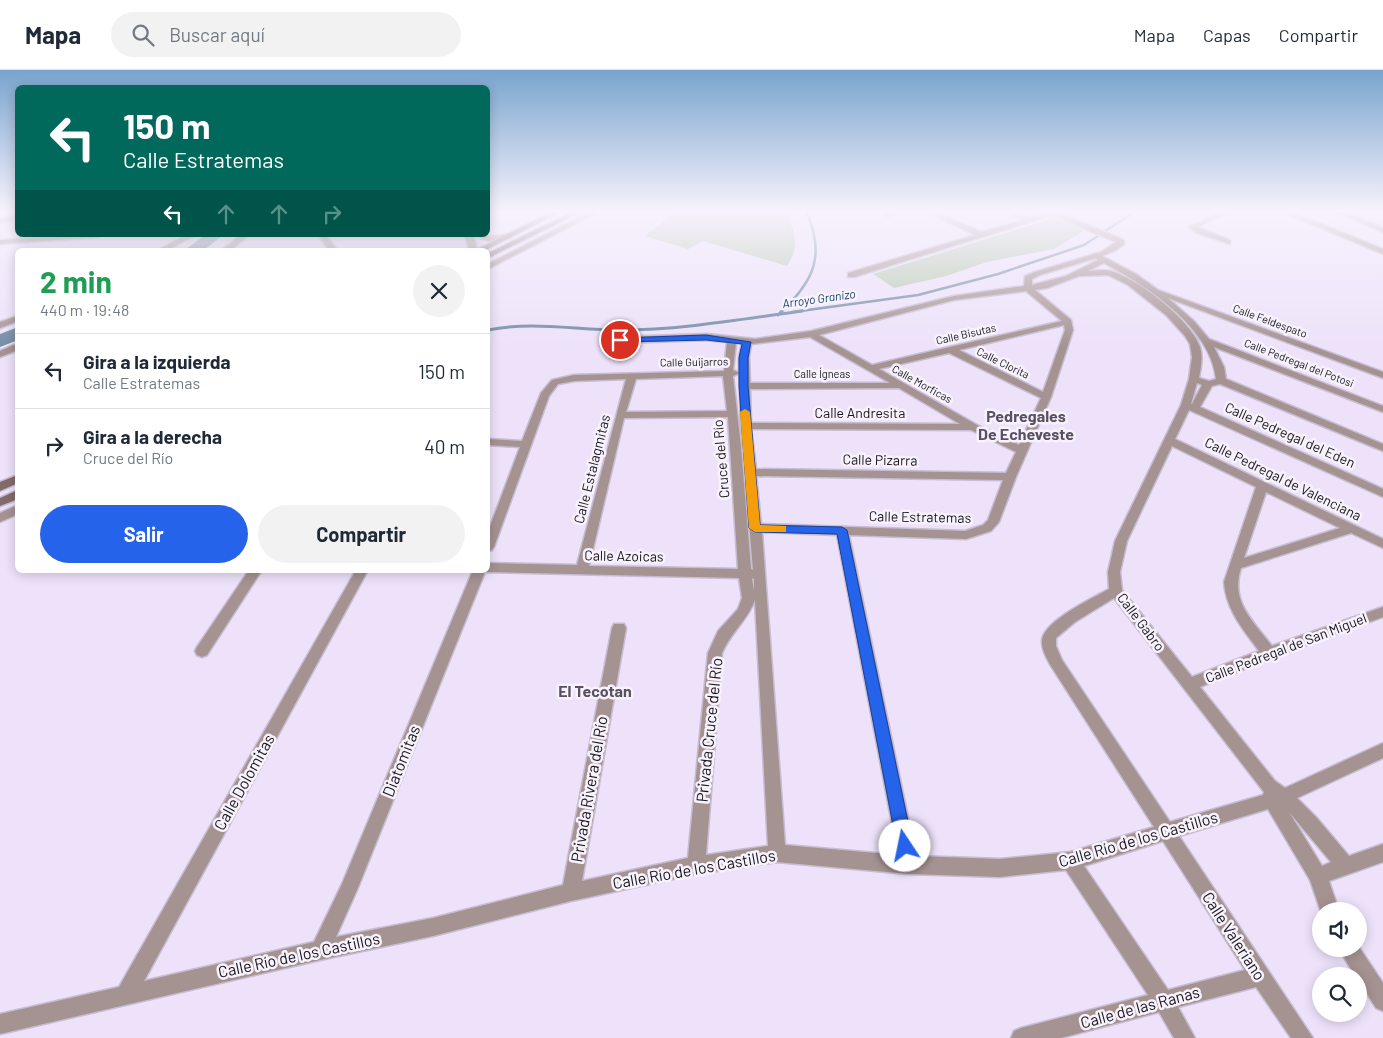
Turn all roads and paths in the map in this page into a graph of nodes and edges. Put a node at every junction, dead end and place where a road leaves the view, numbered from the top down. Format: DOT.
graph roads {
  1 [pos="507,256"];
  2 [pos="913,256"];
  3 [pos="1091,256"];
  4 [pos="1097,256"];
  5 [pos="1104,260"];
  6 [pos="490,265"];
  7 [pos="1078,274"];
  8 [pos="851,275"];
  9 [pos="1028,288"];
  10 [pos="1149,288"];
  11 [pos="15,319"];
  12 [pos="1068,322"];
  13 [pos="0,325"];
  14 [pos="811,334"];
  15 [pos="620,340"];
  16 [pos="732,340"];
  17 [pos="1206,341"];
  18 [pos="747,342"];
  19 [pos="15,347"];
  20 [pos="949,349"];
  21 [pos="0,354"];
  22 [pos="869,369"];
  23 [pos="744,373"];
  24 [pos="728,374"];
  25 [pos="632,375"];
  26 [pos="1383,375"];
  27 [pos="1194,379"];
  28 [pos="1221,381"];
  29 [pos="1208,384"];
  30 [pos="744,386"];
  31 [pos="900,386"];
  32 [pos="1046,397"];
  33 [pos="1190,407"];
  34 [pos="1383,409"];
  35 [pos="732,414"];
  36 [pos="620,415"];
  37 [pos="746,426"];
  38 [pos="974,427"];
  39 [pos="1170,440"];
  40 [pos="490,442"];
  41 [pos="525,444"];
  42 [pos="1383,448"];
  43 [pos="1023,451"];
  44 [pos="750,472"];
  45 [pos="1010,477"];
  46 [pos="15,480"];
  47 [pos="1262,486"];
  48 [pos="0,487"];
  49 [pos="1383,493"];
  50 [pos="15,495"];
  51 [pos="0,502"];
  52 [pos="15,510"];
  53 [pos="0,518"];
  54 [pos="755,528"];
  55 [pos="1351,529"];
  56 [pos="842,530"];
  57 [pos="490,541"];
  58 [pos="1383,544"];
  59 [pos="1237,565"];
  60 [pos="490,568"];
  61 [pos="582,570"];
  62 [pos="254,573"];
  63 [pos="360,573"];
  64 [pos="478,573"];
  65 [pos="745,574"];
  66 [pos="760,574"];
  67 [pos="1116,592"];
  68 [pos="1383,612"];
  69 [pos="619,628"];
  70 [pos="202,651"];
  71 [pos="1269,653"];
  72 [pos="1189,685"];
  73 [pos="1383,750"];
  74 [pos="1275,794"];
  75 [pos="1167,832"];
  76 [pos="777,853"];
  77 [pos="1383,853"];
  78 [pos="1070,861"];
  79 [pos="696,865"];
  80 [pos="909,865"];
  81 [pos="1346,866"];
  82 [pos="1318,876"];
  83 [pos="571,892"];
  84 [pos="1327,902"];
  85 [pos="320,950"];
  86 [pos="1354,957"];
  87 [pos="1260,976"];
  88 [pos="126,993"];
  89 [pos="1163,1000"];
  90 [pos="1383,1001"];
  91 [pos="0,1024"];
  92 [pos="1021,1038"];
  93 [pos="1185,1038"];
  94 [pos="1303,1038"];
  1 -- 6 [label="street"];
  2 -- 8 [label="street"];
  3 -- 9 [label="street"];
  4 -- 5 [label="street"];
  5 -- 7 [label="street"];
  5 -- 10 [label="street"];
  7 -- 9 [label="street"];
  7 -- 27 [label="street, Calle Gabro"];
  9 -- 12 [label="street"];
  9 -- 14 [label="street"];
  10 -- 17 [label="street"];
  10 -- 26 [label="street, Calle Feldespato"];
  11 -- 13 [label="street"];
  12 -- 20 [label="street, Calle Bisutas"];
  12 -- 32 [label="street, Calle Estratemas"];
  14 -- 18 [label="street"];
  14 -- 22 [label="street, Calle Morficas"];
  15 -- 16 [label="street"];
  16 -- 18 [label="street"];
  16 -- 24 [label="street, Cruce del Río"];
  17 -- 28 [label="street"];
  17 -- 34 [label="street, Calle Pedregal del Potosi"];
  18 -- 23 [label="street, Cruce del Río"];
  19 -- 21 [label="street"];
  20 -- 22 [label="street, Calle Bisutas"];
  20 -- 32 [label="street, Calle Clorita"];
  22 -- 31 [label="street, Calle Morficas"];
  23 -- 24 [label="street, Calle Guijarros"];
  23 -- 30 [label="street, Cruce del Río"];
  24 -- 25 [label="street, Calle Guijarros"];
  24 -- 35 [label="street, Cruce del Río"];
  25 -- 36 [label="street, Calle Estalagmitas"];
  25 -- 41 [label="street, Calle Guijarros"];
  27 -- 29 [label="street"];
  27 -- 33 [label="street, Calle Gabro"];
  28 -- 29 [label="street"];
  28 -- 42 [label="street"];
  29 -- 33 [label="street, Calle Gabro"];
  30 -- 31 [label="street, Calle Ígneas"];
  30 -- 37 [label="street, Cruce del Río"];
  31 -- 38 [label="street, Calle Morficas"];
  32 -- 43 [label="street, Calle Estratemas"];
  33 -- 39 [label="street, Calle Gabro"];
  33 -- 49 [label="street, Calle Pedregal del Eden"];
  35 -- 36 [label="street"];
  35 -- 65 [label="street, Cruce del Río"];
  36 -- 61 [label="street, Calle Estalagmitas"];
  37 -- 38 [label="street, Calle Andresita"];
  37 -- 44 [label="street, Cruce del Río"];
  38 -- 43 [label="street, Calle Morficas"];
  39 -- 47 [label="street, Calle Pedregal de Valenciana"];
  39 -- 67 [label="street, Calle Gabro"];
  40 -- 41 [label="street"];
  41 -- 57 [label="street"];
  43 -- 45 [label="street, Calle Estratemas"];
  44 -- 45 [label="street, Calle Pizarra"];
  44 -- 54 [label="street, Cruce del Río"];
  45 -- 56 [label="street, Calle Estratemas"];
  46 -- 48 [label="main road"];
  47 -- 55 [label="street, Calle Pedregal de Valenciana"];
  47 -- 59 [label="street"];
  50 -- 51 [label="main road"];
  52 -- 53 [label="street"];
  54 -- 56 [label="street, Calle Estratemas"];
  54 -- 66 [label="street, Cruce del Río"];
  55 -- 58 [label="street, Calle Pedregal de Valenciana"];
  55 -- 59 [label="street"];
  56 -- 80 [label="street"];
  59 -- 71 [label="street"];
  60 -- 61 [label="street, Calle Azoicas"];
  61 -- 65 [label="street, Calle Azoicas"];
  62 -- 70 [label="street"];
  63 -- 88 [label="street, Calle Dolomitas"];
  64 -- 85 [label="street, Diatomitas"];
  65 -- 66 [label="street, Calle Azoicas"];
  65 -- 79 [label="street, Privada Cruce del Río"];
  66 -- 76 [label="street, Cruce del Río"];
  67 -- 72 [label="street, Calle Gabro"];
  67 -- 75 [label="street, Calle Valeriano"];
  68 -- 71 [label="street, Calle Pedregal de San Miguel"];
  69 -- 83 [label="street, Privada Rivera del Río"];
  71 -- 72 [label="street, Calle Pedregal de San Miguel"];
  72 -- 74 [label="street, Calle Gabro"];
  73 -- 74 [label="street, Calle Río de los Castillos"];
  74 -- 75 [label="street, Calle Río de los Castillos"];
  74 -- 81 [label="street"];
  74 -- 82 [label="street"];
  75 -- 78 [label="street, Calle Río de los Castillos"];
  75 -- 87 [label="street, Calle Valeriano"];
  76 -- 79 [label="street, Calle Río de los Castillos"];
  76 -- 80 [label="street, Calle Río de los Castillos"];
  77 -- 81 [label="street"];
  78 -- 80 [label="street, Calle Río de los Castillos"];
  78 -- 89 [label="street"];
  79 -- 83 [label="street, Calle Río de los Castillos"];
  81 -- 82 [label="street"];
  82 -- 84 [label="street"];
  83 -- 85 [label="street, Calle Río de los Castillos"];
  85 -- 88 [label="street, Calle Río de los Castillos"];
  86 -- 90 [label="street"];
  87 -- 89 [label="street, Calle de las Ranas"];
  87 -- 94 [label="street, Calle Valeriano"];
  88 -- 91 [label="street, Calle Río de los Castillos"];
  89 -- 92 [label="street, Calle de las Ranas"];
  89 -- 93 [label="street"];
}
